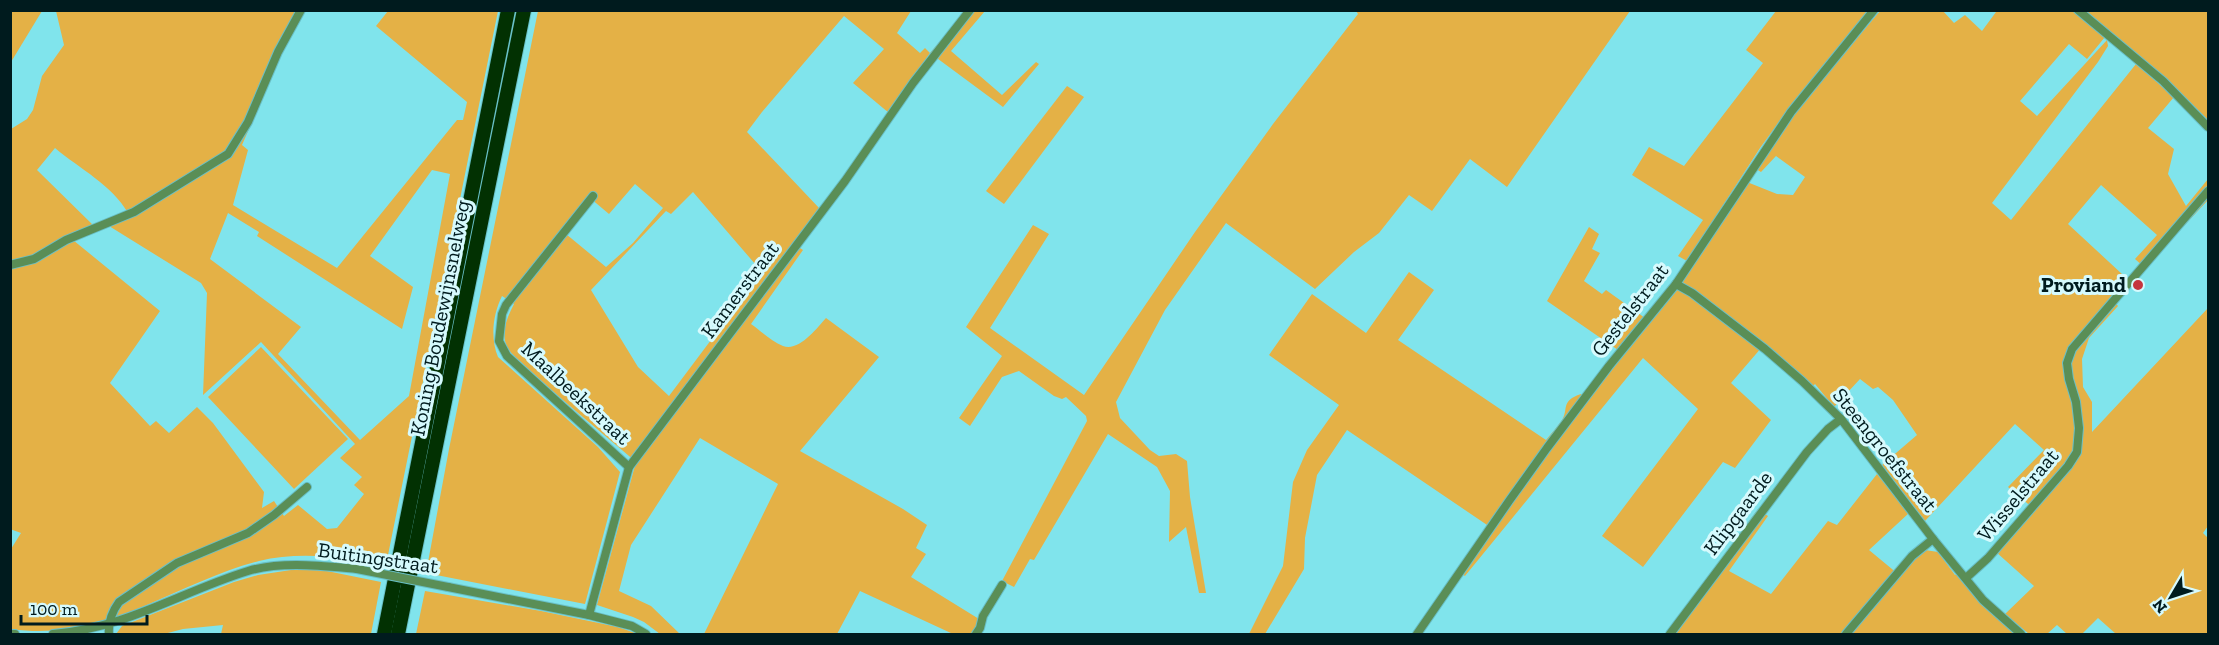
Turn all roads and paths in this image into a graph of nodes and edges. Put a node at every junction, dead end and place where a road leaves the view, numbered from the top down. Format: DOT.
graph roads {
  1 [pos="301,10"];
  2 [pos="508,10"];
  3 [pos="524,10"];
  4 [pos="970,10"];
  5 [pos="1874,10"];
  6 [pos="2078,10"];
  7 [pos="2208,127"];
  8 [pos="2208,191"];
  9 [pos="593,196"];
  10 [pos="10,265"];
  11 [pos="1676,284"];
  12 [pos="1841,419"];
  13 [pos="629,467"];
  14 [pos="307,487"];
  15 [pos="1933,538"];
  16 [pos="1966,578"];
  17 [pos="1002,585"];
  18 [pos="589,615"];
  19 [pos="108,626"];
  20 [pos="10,634"];
  21 [pos="15,634"];
  22 [pos="53,634"];
  23 [pos="110,634"];
  24 [pos="384,634"];
  25 [pos="398,634"];
  26 [pos="646,634"];
  27 [pos="976,634"];
  28 [pos="1417,634"];
  29 [pos="1670,634"];
  30 [pos="1846,634"];
  31 [pos="2021,634"];
  1 -- 10 [label="street"];
  2 -- 24 [label="highway, Koning Boudewijnsnelweg"];
  3 -- 25 [label="highway, Koning Boudewijnsnelweg"];
  4 -- 13 [label="street, Kamerstraat"];
  5 -- 11 [label="street, Gestelstraat"];
  6 -- 7 [label="street"];
  8 -- 16 [label="street, Wisselstraat"];
  9 -- 13 [label="street, Maalbeekstraat"];
  11 -- 12 [label="street, Steengroefstraat"];
  11 -- 28 [label="street, Gestelstraat"];
  12 -- 15 [label="street, Steengroefstraat"];
  12 -- 29 [label="street, Klipgaarde"];
  13 -- 18 [label="street, Kamerstraat"];
  14 -- 19 [label="street"];
  15 -- 16 [label="street, Steengroefstraat"];
  15 -- 30 [label="street"];
  16 -- 31 [label="street, Steengroefstraat"];
  17 -- 27 [label="street"];
  18 -- 19 [label="street, Buitingstraat, bridge"];
  18 -- 26 [label="street, Buitingstraat"];
  19 -- 22 [label="street, Buitingstraat"];
  19 -- 23 [label="street"];
  20 -- 21 [label="street"];
}
